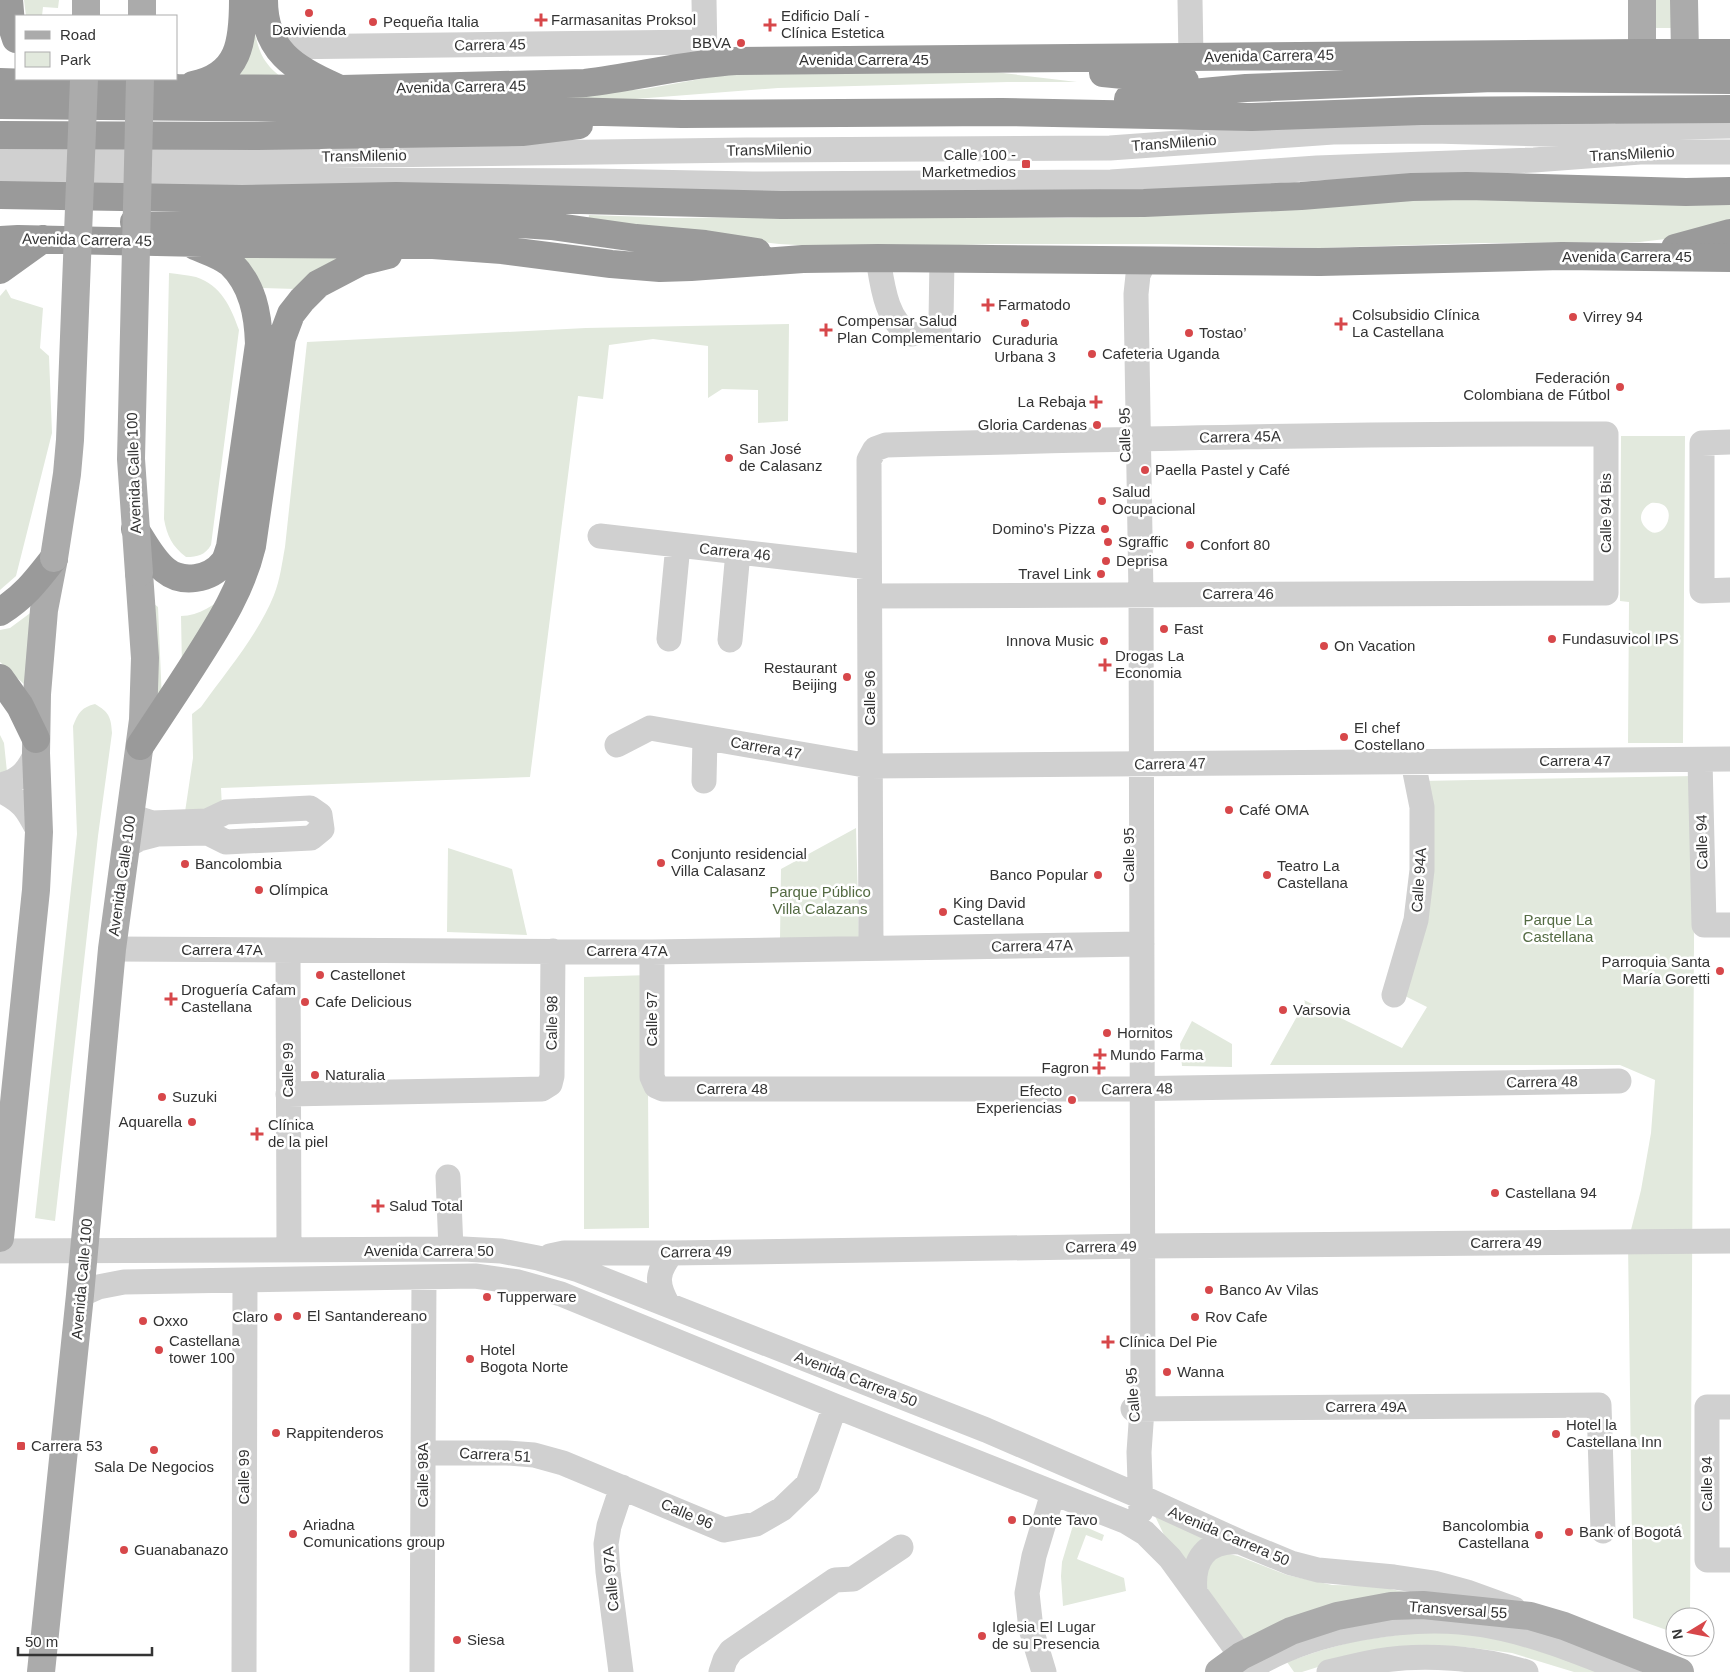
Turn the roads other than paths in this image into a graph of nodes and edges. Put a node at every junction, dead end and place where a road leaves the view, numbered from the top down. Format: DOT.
graph roads {
  1 [pos="9,0"];
  2 [pos="86,0"];
  3 [pos="142,0"];
  4 [pos="243,0"];
  5 [pos="264,0"];
  6 [pos="704,0"];
  7 [pos="1190,0"];
  8 [pos="1642,0"];
  9 [pos="1684,0"];
  10 [pos="86,15"];
  11 [pos="142,15"];
  12 [pos="15,36"];
  13 [pos="276,47"];
  14 [pos="705,53"];
  15 [pos="1642,53"];
  16 [pos="1685,53"];
  17 [pos="1730,54"];
  18 [pos="1191,57"];
  19 [pos="964,60"];
  20 [pos="140,80"];
  21 [pos="1730,80"];
  22 [pos="72,81"];
  23 [pos="0,82"];
  24 [pos="178,88"];
  25 [pos="1246,88"];
  26 [pos="342,90"];
  27 [pos="0,105"];
  28 [pos="1730,109"];
  29 [pos="1002,112"];
  30 [pos="682,114"];
  31 [pos="1730,126"];
  32 [pos="1537,133"];
  33 [pos="0,135"];
  34 [pos="1730,138"];
  35 [pos="1640,145"];
  36 [pos="1730,152"];
  37 [pos="0,160"];
  38 [pos="1534,160"];
  39 [pos="1730,163"];
  40 [pos="0,177"];
  41 [pos="1730,192"];
  42 [pos="0,196"];
  43 [pos="0,222"];
  44 [pos="1730,234"];
  45 [pos="43,239"];
  46 [pos="0,240"];
  47 [pos="184,242"];
  48 [pos="433,245"];
  49 [pos="1640,257"];
  50 [pos="878,258"];
  51 [pos="1730,258"];
  52 [pos="803,259"];
  53 [pos="942,259"];
  54 [pos="1113,260"];
  55 [pos="1145,260"];
  56 [pos="0,270"];
  57 [pos="1606,434"];
  58 [pos="1132,439"];
  59 [pos="1730,442"];
  60 [pos="875,448"];
  61 [pos="135,529"];
  62 [pos="600,536"];
  63 [pos="678,545"];
  64 [pos="738,552"];
  65 [pos="54,558"];
  66 [pos="870,567"];
  67 [pos="1730,590"];
  68 [pos="1606,592"];
  69 [pos="1134,595"];
  70 [pos="870,596"];
  71 [pos="0,612"];
  72 [pos="669,638"];
  73 [pos="730,640"];
  74 [pos="0,678"];
  75 [pos="705,738"];
  76 [pos="617,745"];
  77 [pos="36,746"];
  78 [pos="140,746"];
  79 [pos="1700,760"];
  80 [pos="1730,760"];
  81 [pos="1413,762"];
  82 [pos="1136,765"];
  83 [pos="870,766"];
  84 [pos="704,781"];
  85 [pos="0,785"];
  86 [pos="0,790"];
  87 [pos="130,816"];
  88 [pos="39,832"];
  89 [pos="126,846"];
  90 [pos="1730,925"];
  91 [pos="1136,944"];
  92 [pos="871,948"];
  93 [pos="112,949"];
  94 [pos="288,950"];
  95 [pos="553,951"];
  96 [pos="652,952"];
  97 [pos="1394,995"];
  98 [pos="1619,1081"];
  99 [pos="656,1086"];
  100 [pos="1136,1089"];
  101 [pos="288,1094"];
  102 [pos="448,1177"];
  103 [pos="0,1238"];
  104 [pos="1730,1241"];
  105 [pos="1136,1246"];
  106 [pos="450,1249"];
  107 [pos="290,1250"];
  108 [pos="0,1251"];
  109 [pos="85,1251"];
  110 [pos="672,1253"];
  111 [pos="538,1258"];
  112 [pos="475,1276"];
  113 [pos="424,1277"];
  114 [pos="245,1281"];
  115 [pos="80,1295"];
  116 [pos="668,1305"];
  117 [pos="835,1406"];
  118 [pos="1718,1407"];
  119 [pos="1138,1409"];
  120 [pos="423,1453"];
  121 [pos="622,1487"];
  122 [pos="1053,1493"];
  123 [pos="1140,1496"];
  124 [pos="1603,1531"];
  125 [pos="1145,1533"];
  126 [pos="1240,1542"];
  127 [pos="901,1548"];
  128 [pos="1718,1560"];
  129 [pos="1195,1592"];
  130 [pos="1530,1616"];
  131 [pos="1248,1667"];
  132 [pos="41,1672"];
  133 [pos="244,1672"];
  134 [pos="422,1672"];
  135 [pos="621,1672"];
  136 [pos="722,1672"];
  137 [pos="1044,1672"];
  138 [pos="1219,1672"];
  139 [pos="1329,1672"];
  140 [pos="1526,1672"];
  141 [pos="1629,1672"];
  142 [pos="1680,1672"];
  1 -- 12 [label="highway"];
  2 -- 10 [label="main road"];
  3 -- 11 [label="main road"];
  4 -- 24 [label="highway"];
  5 -- 13 [label="highway"];
  6 -- 14 [label="street"];
  7 -- 18 [label="street"];
  8 -- 15 [label="main road"];
  9 -- 16 [label="main road"];
  13 -- 14 [label="street, Carrera 45"];
  13 -- 26 [label="highway"];
  14 -- 19 [label="highway, Avenida Carrera 45"];
  14 -- 26 [label="highway, Avenida Carrera 45"];
  15 -- 16 [label="highway, Avenida Carrera 45"];
  15 -- 18 [label="highway, Avenida Carrera 45"];
  16 -- 17 [label="highway, Avenida Carrera 45"];
  18 -- 19 [label="highway, Avenida Carrera 45"];
  19 -- 25 [label="highway"];
  20 -- 61 [label="main road, Avenida Calle 100, bridge"];
  21 -- 25 [label="highway, Avenida Carrera 45"];
  22 -- 23 [label="highway, Avenida Carrera 45"];
  22 -- 24 [label="highway, Avenida Carrera 45"];
  22 -- 65 [label="main road, bridge"];
  24 -- 26 [label="highway, Avenida Carrera 45"];
  25 -- 29 [label="highway, Avenida Carrera 45"];
  27 -- 30 [label="highway, Avenida Carrera 45"];
  28 -- 29 [label="highway, Avenida Carrera 45"];
  29 -- 30 [label="highway, Avenida Carrera 45"];
  30 -- 33 [label="highway, Avenida Carrera 45"];
  31 -- 32 [label="street, TransMilenio"];
  32 -- 35 [label="street, TransMilenio"];
  32 -- 37 [label="street, TransMilenio"];
  34 -- 35 [label="street, TransMilenio"];
  35 -- 36 [label="street, TransMilenio"];
  35 -- 38 [label="street, TransMilenio"];
  38 -- 39 [label="street, TransMilenio"];
  38 -- 40 [label="street, TransMilenio"];
  41 -- 42 [label="highway"];
  43 -- 52 [label="highway, Avenida Carrera 45"];
  44 -- 49 [label="highway"];
  45 -- 46 [label="highway, Avenida Carrera 45"];
  45 -- 47 [label="highway, Avenida Carrera 45"];
  45 -- 56 [label="highway"];
  47 -- 48 [label="highway, Avenida Carrera 45"];
  47 -- 61 [label="highway"];
  48 -- 52 [label="highway, Avenida Carrera 45"];
  48 -- 78 [label="highway"];
  49 -- 51 [label="highway, Avenida Carrera 45"];
  49 -- 55 [label="highway, Avenida Carrera 45"];
  50 -- 52 [label="highway, Avenida Carrera 45"];
  50 -- 53 [label="highway, Avenida Carrera 45"];
  50 -- 53 [label="street"];
  53 -- 54 [label="highway, Avenida Carrera 45"];
  54 -- 55 [label="highway, Avenida Carrera 45"];
  54 -- 58 [label="street, Calle 95"];
  55 -- 58 [label="street, Calle 95"];
  57 -- 58 [label="street, Carrera 45A"];
  57 -- 68 [label="street, Calle 94 Bis"];
  58 -- 60 [label="street, Carrera 45A"];
  58 -- 69 [label="street, Calle 95"];
  59 -- 67 [label="street"];
  60 -- 66 [label="street, Calle 96"];
  61 -- 78 [label="main road, Avenida Calle 100, bridge"];
  62 -- 63 [label="street, Carrera 46"];
  63 -- 64 [label="street, Carrera 46"];
  63 -- 72 [label="street"];
  64 -- 66 [label="street, Carrera 46"];
  64 -- 73 [label="street"];
  65 -- 71 [label="highway"];
  65 -- 77 [label="main road"];
  66 -- 70 [label="street, Calle 96"];
  68 -- 69 [label="street, Carrera 46"];
  69 -- 70 [label="street, Carrera 46"];
  69 -- 82 [label="street, Calle 95"];
  70 -- 83 [label="street, Calle 96"];
  74 -- 77 [label="highway"];
  75 -- 76 [label="street, Carrera 47"];
  75 -- 83 [label="street, Carrera 47"];
  75 -- 84 [label="street"];
  77 -- 85 [label="street"];
  77 -- 88 [label="main road"];
  78 -- 87 [label="main road, Avenida Calle 100"];
  79 -- 80 [label="street, Carrera 47"];
  79 -- 81 [label="street, Carrera 47"];
  79 -- 90 [label="street, Calle 94"];
  81 -- 82 [label="street, Carrera 47"];
  81 -- 97 [label="street, Calle 94A"];
  82 -- 83 [label="street, Carrera 47"];
  82 -- 91 [label="street, Calle 95"];
  83 -- 92 [label="street, Calle 96"];
  86 -- 88 [label="street"];
  87 -- 89 [label="main road, Avenida Calle 100"];
  87 -- 89 [label="street"];
  88 -- 103 [label="main road"];
  89 -- 93 [label="main road, Avenida Calle 100"];
  91 -- 92 [label="street, Carrera 47A"];
  91 -- 100 [label="street, Calle 95"];
  92 -- 96 [label="street, Carrera 47A"];
  93 -- 94 [label="street, Carrera 47A"];
  93 -- 109 [label="main road, Avenida Calle 100"];
  94 -- 95 [label="street, Carrera 47A"];
  94 -- 101 [label="street, Calle 99"];
  95 -- 96 [label="street, Carrera 47A"];
  95 -- 101 [label="street, Calle 98"];
  96 -- 99 [label="street, Calle 97"];
  98 -- 100 [label="street, Carrera 48"];
  99 -- 100 [label="street, Carrera 48"];
  100 -- 105 [label="street, Calle 95"];
  101 -- 107 [label="street, Calle 99"];
  102 -- 106 [label="street"];
  104 -- 105 [label="street, Carrera 49"];
  105 -- 110 [label="street, Carrera 49"];
  105 -- 119 [label="street, Calle 95"];
  106 -- 107 [label="street, Avenida Carrera 50"];
  106 -- 111 [label="street, Avenida Carrera 50"];
  107 -- 109 [label="street, Avenida Carrera 50"];
  108 -- 109 [label="street, Avenida Carrera 50"];
  109 -- 115 [label="main road, Avenida Calle 100"];
  110 -- 111 [label="street, Carrera 49"];
  110 -- 116 [label="street"];
  111 -- 112 [label="street, Carrera 49"];
  111 -- 116 [label="street, Avenida Carrera 50"];
  112 -- 113 [label="street, Avenida Carrera 50"];
  112 -- 117 [label="street, Avenida Carrera 50"];
  113 -- 114 [label="street, Avenida Carrera 50"];
  113 -- 120 [label="street, Calle 98A"];
  114 -- 115 [label="street, Avenida Carrera 50"];
  114 -- 133 [label="street, Calle 99"];
  115 -- 132 [label="main road, Avenida Calle 100"];
  116 -- 123 [label="street, Avenida Carrera 50"];
  117 -- 121 [label="street, Calle 96"];
  117 -- 122 [label="street, Avenida Carrera 50"];
  118 -- 128 [label="street, Calle 94"];
  119 -- 123 [label="street, Calle 95"];
  119 -- 124 [label="street, Carrera 49A"];
  120 -- 121 [label="street, Carrera 51"];
  120 -- 134 [label="street, Calle 98A"];
  121 -- 135 [label="street, Calle 97A"];
  122 -- 125 [label="street, Avenida Carrera 50"];
  122 -- 137 [label="street"];
  123 -- 125 [label="street, Calle 95"];
  123 -- 126 [label="street, Avenida Carrera 50"];
  125 -- 129 [label="street, Avenida Carrera 50"];
  126 -- 129 [label="street"];
  126 -- 130 [label="street, Avenida Carrera 50"];
  127 -- 136 [label="street"];
  129 -- 131 [label="street, Avenida Carrera 50"];
  130 -- 131 [label="main road, Transversal 55"];
  130 -- 142 [label="main road, Avenida Carrera 50"];
  131 -- 138 [label="main road, Transversal 55"];
  131 -- 141 [label="street"];
  139 -- 140 [label="street"];
}
